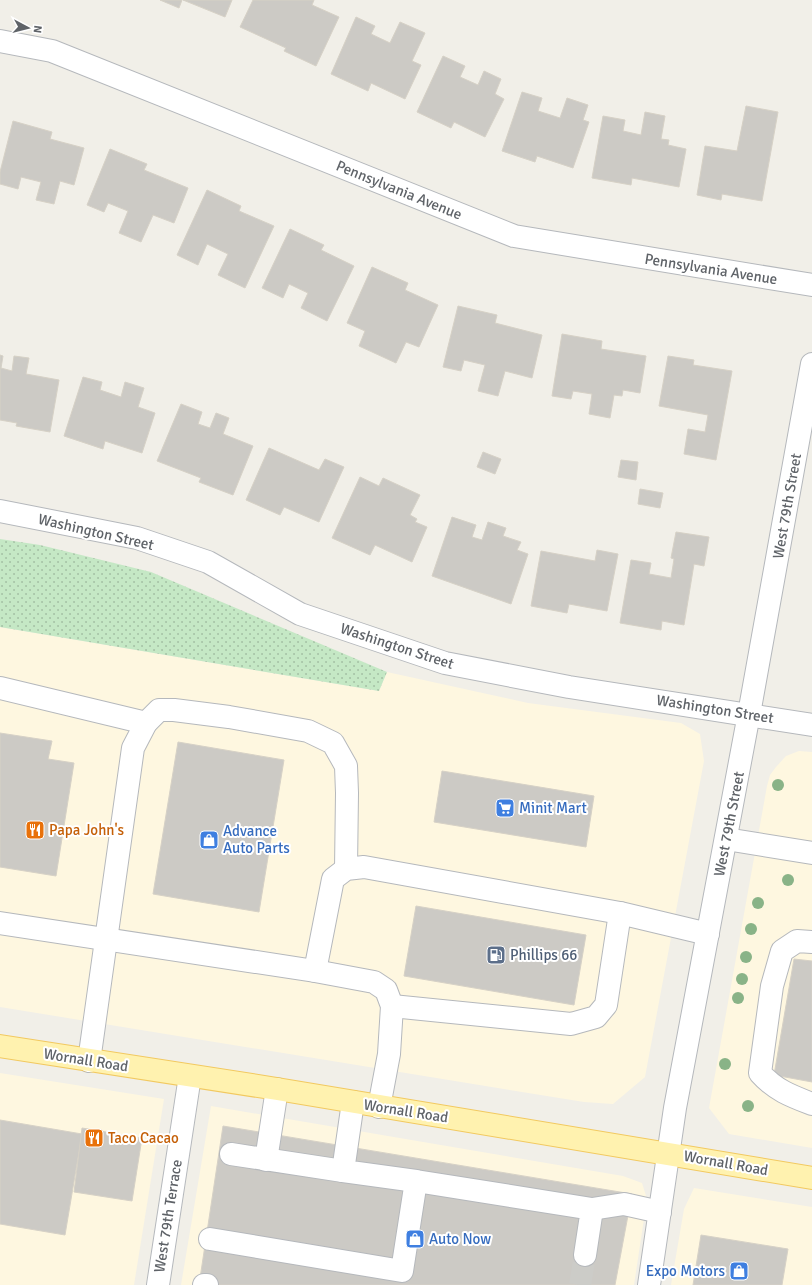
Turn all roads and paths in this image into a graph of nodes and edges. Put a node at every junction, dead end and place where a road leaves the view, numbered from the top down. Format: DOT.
graph roads {
  1 [pos="0,41"];
  2 [pos="812,285"];
  3 [pos="812,364"];
  4 [pos="0,511"];
  5 [pos="0,688"];
  6 [pos="749,714"];
  7 [pos="146,724"];
  8 [pos="812,725"];
  9 [pos="726,839"];
  10 [pos="812,853"];
  11 [pos="346,869"];
  12 [pos="620,913"];
  13 [pos="0,922"];
  14 [pos="708,934"];
  15 [pos="107,939"];
  16 [pos="812,942"];
  17 [pos="315,971"];
  18 [pos="392,1006"];
  19 [pos="0,1046"];
  20 [pos="89,1061"];
  21 [pos="190,1076"];
  22 [pos="277,1089"];
  23 [pos="353,1102"];
  24 [pos="812,1104"];
  25 [pos="380,1107"];
  26 [pos="669,1153"];
  27 [pos="230,1154"];
  28 [pos="266,1160"];
  29 [pos="343,1171"];
  30 [pos="812,1178"];
  31 [pos="416,1181"];
  32 [pos="592,1210"];
  33 [pos="660,1212"];
  34 [pos="210,1239"];
  35 [pos="585,1255"];
  36 [pos="401,1278"];
  37 [pos="158,1285"];
  38 [pos="649,1285"];
  1 -- 2 [label="street, Pennsylvania Avenue"];
  3 -- 6 [label="street, West 79th Street"];
  4 -- 6 [label="street, Washington Street"];
  5 -- 7 [label="street"];
  6 -- 8 [label="street, Washington Street"];
  6 -- 9 [label="street, West 79th Street"];
  7 -- 11 [label="street"];
  7 -- 15 [label="street"];
  9 -- 10 [label="street"];
  9 -- 14 [label="street, West 79th Street"];
  11 -- 12 [label="street"];
  11 -- 17 [label="street"];
  12 -- 14 [label="street"];
  12 -- 18 [label="street"];
  13 -- 15 [label="street"];
  14 -- 26 [label="street, West 79th Street"];
  15 -- 17 [label="street"];
  15 -- 20 [label="street"];
  16 -- 24 [label="street"];
  17 -- 18 [label="street"];
  18 -- 25 [label="street"];
  19 -- 20 [label="main road, Wornall Road"];
  20 -- 21 [label="main road, Wornall Road"];
  21 -- 22 [label="main road, Wornall Road"];
  21 -- 37 [label="street, West 79th Terrace"];
  22 -- 23 [label="main road, Wornall Road"];
  22 -- 28 [label="street"];
  23 -- 25 [label="main road, Wornall Road"];
  23 -- 29 [label="street"];
  25 -- 26 [label="main road, Wornall Road"];
  26 -- 30 [label="main road, Wornall Road"];
  26 -- 33 [label="street, West 79th Street"];
  27 -- 28 [label="street"];
  28 -- 29 [label="street"];
  29 -- 31 [label="street"];
  31 -- 32 [label="street"];
  31 -- 36 [label="street"];
  32 -- 33 [label="street"];
  32 -- 35 [label="street"];
  33 -- 38 [label="street, West 79th Street"];
  34 -- 36 [label="street"];
}
